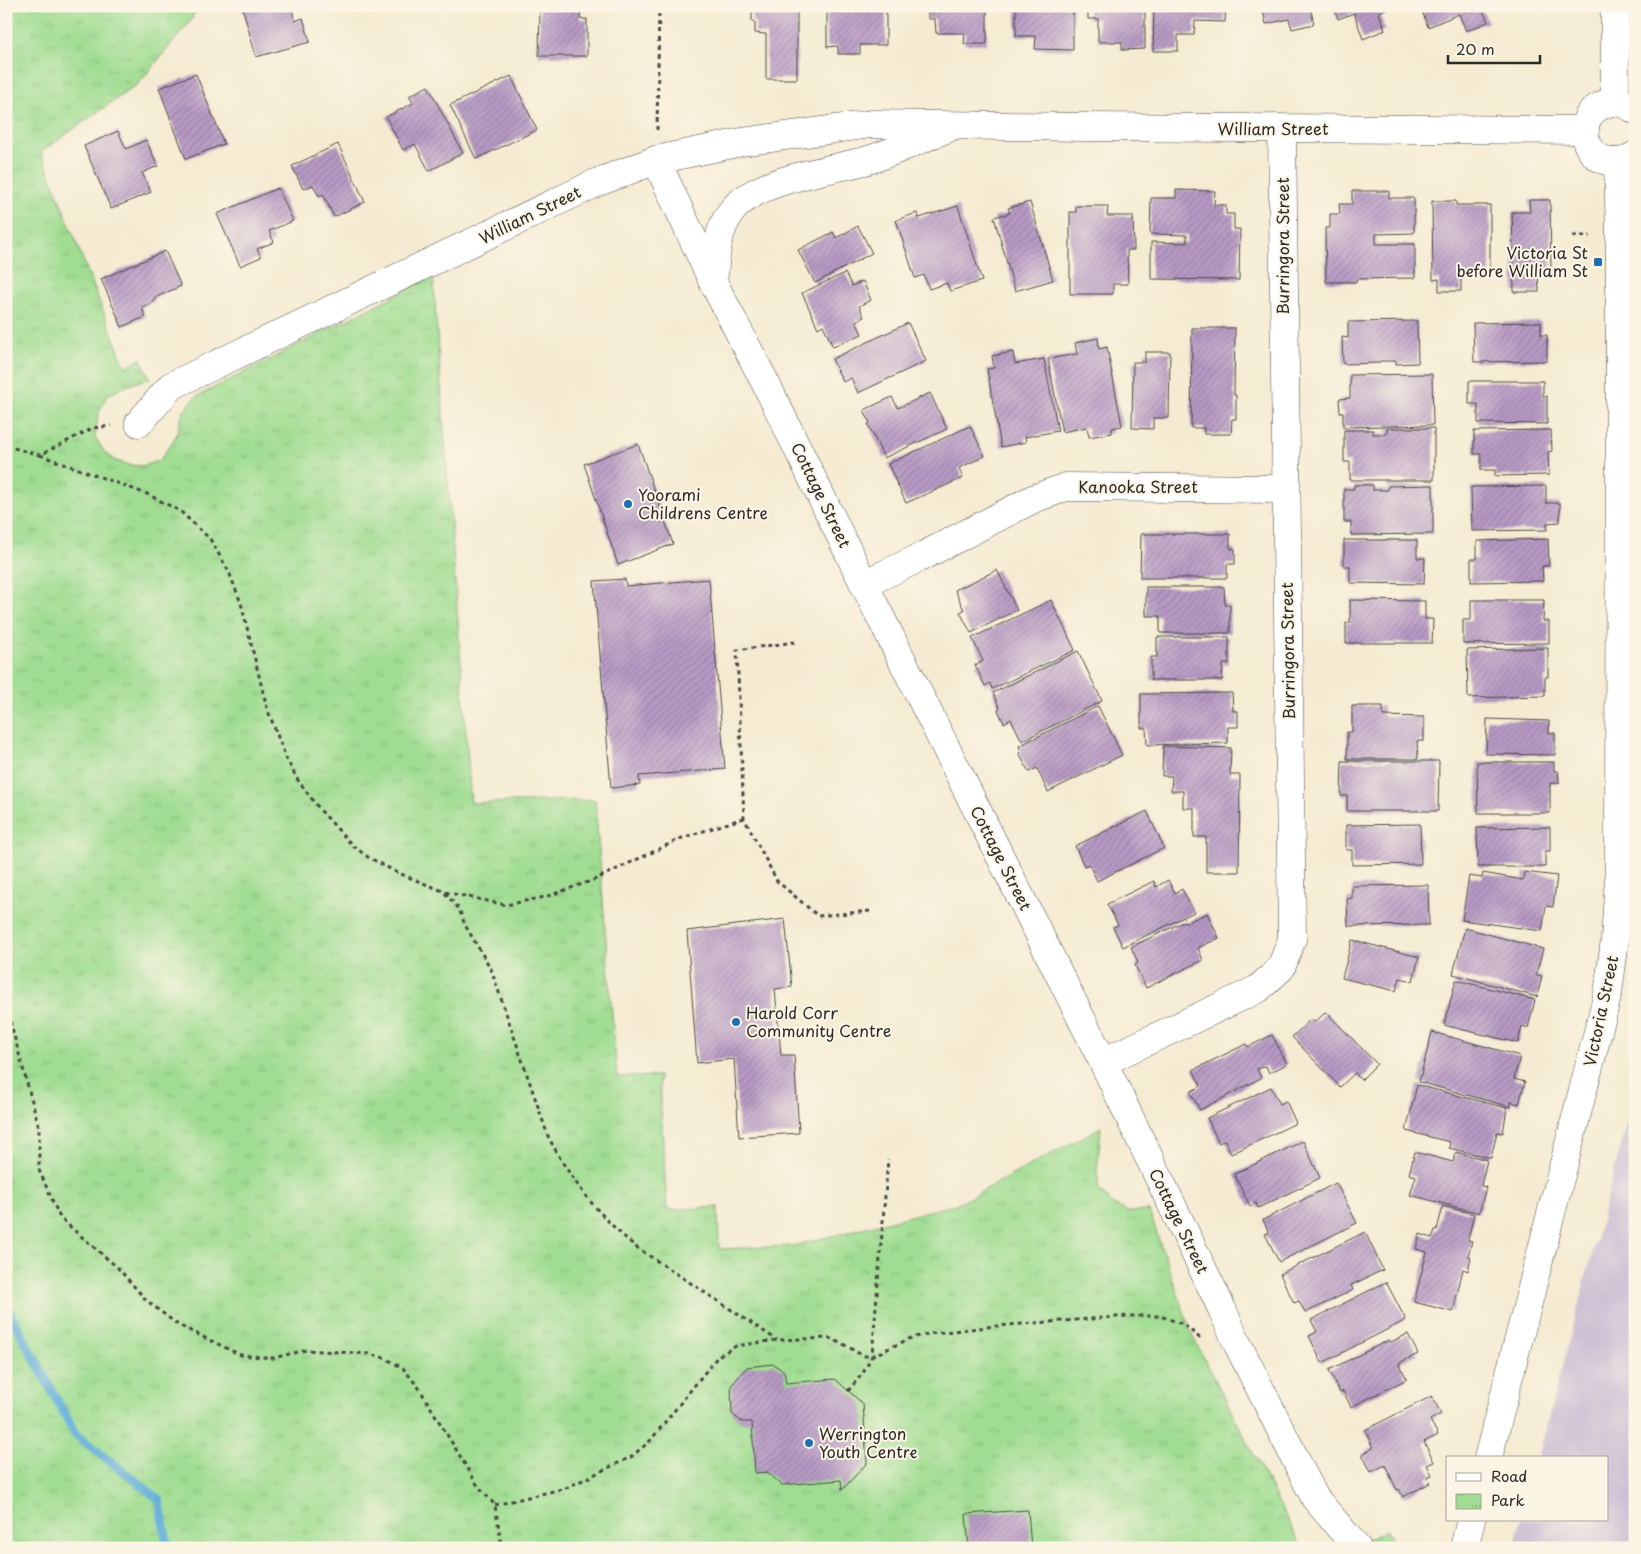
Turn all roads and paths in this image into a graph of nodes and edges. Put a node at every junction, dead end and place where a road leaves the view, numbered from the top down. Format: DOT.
graph roads {
  1 [pos="659,6"];
  2 [pos="1615,6"];
  3 [pos="1625,106"];
  4 [pos="962,124"];
  5 [pos="1282,129"];
  6 [pos="1585,130"];
  7 [pos="1626,158"];
  8 [pos="656,160"];
  9 [pos="1573,236"];
  10 [pos="1591,236"];
  11 [pos="713,282"];
  12 [pos="139,423"];
  13 [pos="6,446"];
  14 [pos="40,455"];
  15 [pos="1285,489"];
  16 [pos="864,584"];
  17 [pos="795,642"];
  18 [pos="744,818"];
  19 [pos="445,892"];
  20 [pos="871,911"];
  21 [pos="6,1006"];
  22 [pos="1103,1062"];
  23 [pos="888,1159"];
  24 [pos="777,1340"];
  25 [pos="1237,1343"];
  26 [pos="872,1356"];
  27 [pos="848,1391"];
  28 [pos="1489,1456"];
  29 [pos="495,1505"];
  30 [pos="1470,1522"];
  31 [pos="502,1548"];
  32 [pos="1357,1548"];
  33 [pos="1464,1548"];
  1 -- 8 [label="path"];
  2 -- 3 [label="street"];
  3 -- 6 [label="street"];
  4 -- 5 [label="street, William Street"];
  4 -- 8 [label="street, William Street"];
  4 -- 11 [label="street, William Street"];
  5 -- 6 [label="street, William Street"];
  5 -- 15 [label="street, Burringora Street"];
  6 -- 7 [label="street"];
  7 -- 28 [label="street, Victoria Street"];
  8 -- 11 [label="street, Cottage Street"];
  8 -- 12 [label="street, William Street"];
  9 -- 10 [label="path"];
  11 -- 16 [label="street, Cottage Street"];
  12 -- 14 [label="path"];
  13 -- 14 [label="path"];
  14 -- 19 [label="path"];
  15 -- 16 [label="street, Kanooka Street"];
  15 -- 22 [label="street, Burringora Street"];
  16 -- 22 [label="street, Cottage Street"];
  17 -- 18 [label="path"];
  18 -- 19 [label="path"];
  18 -- 20 [label="path"];
  19 -- 24 [label="path"];
  21 -- 29 [label="path"];
  22 -- 25 [label="street, Cottage Street"];
  23 -- 26 [label="path"];
  24 -- 26 [label="path"];
  24 -- 29 [label="path"];
  25 -- 26 [label="path"];
  25 -- 32 [label="street, Cottage Street"];
  26 -- 27 [label="path"];
  29 -- 31 [label="path"];
  30 -- 33 [label="street"];
}
